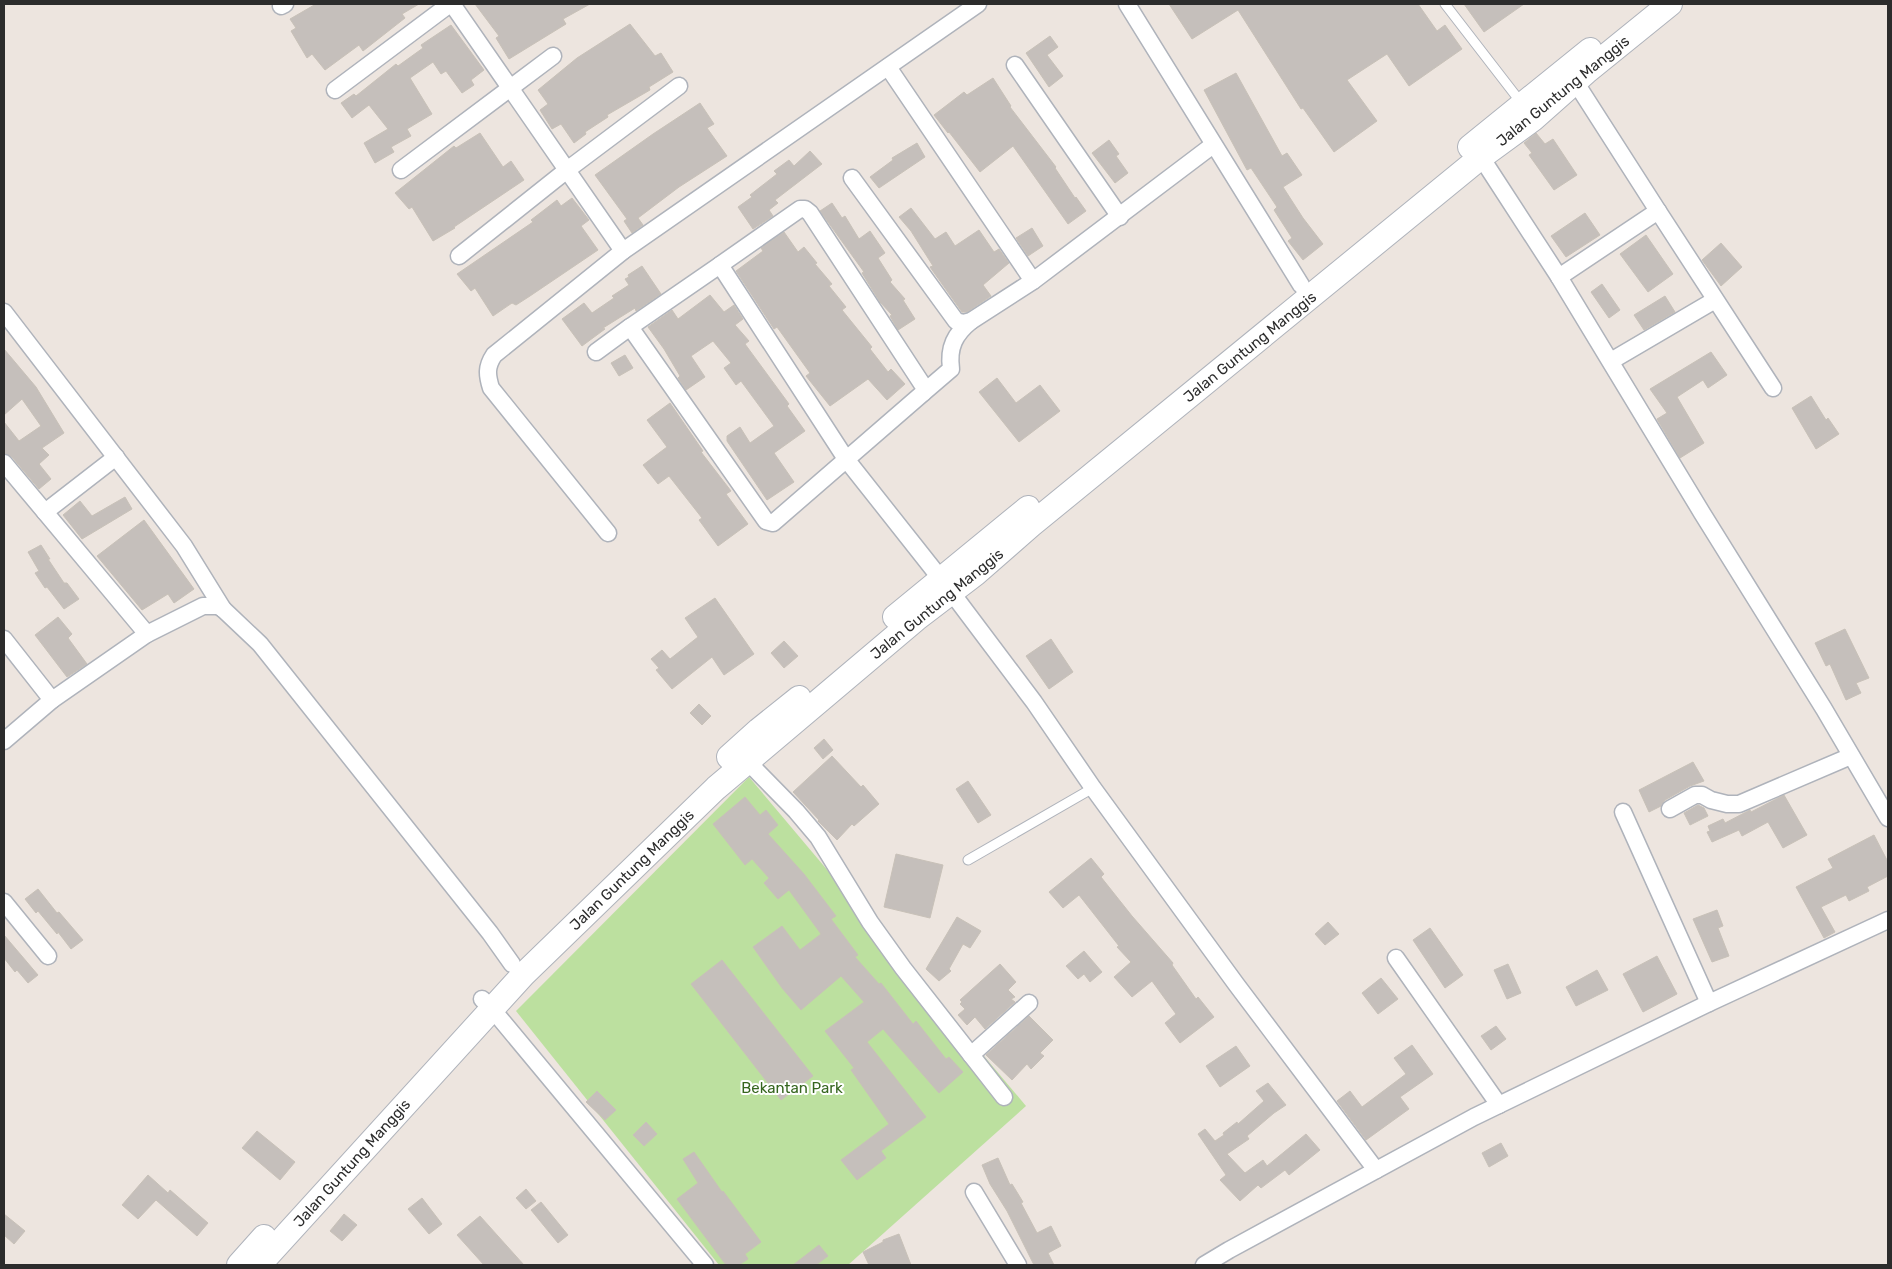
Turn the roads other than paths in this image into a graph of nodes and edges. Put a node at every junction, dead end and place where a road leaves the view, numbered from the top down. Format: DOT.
graph roads {
  1 [pos="451,4"];
  2 [pos="978,4"];
  3 [pos="1127,4"];
  4 [pos="1445,4"];
  5 [pos="1646,4"];
  6 [pos="1670,4"];
  7 [pos="553,56"];
  8 [pos="1015,64"];
  9 [pos="888,66"];
  10 [pos="1576,83"];
  11 [pos="678,86"];
  12 [pos="511,88"];
  13 [pos="335,90"];
  14 [pos="1523,105"];
  15 [pos="1213,145"];
  16 [pos="1481,157"];
  17 [pos="401,170"];
  18 [pos="567,170"];
  19 [pos="852,178"];
  20 [pos="1658,212"];
  21 [pos="1120,217"];
  22 [pos="1379,232"];
  23 [pos="623,251"];
  24 [pos="459,256"];
  25 [pos="720,265"];
  26 [pos="1559,277"];
  27 [pos="1033,281"];
  28 [pos="1301,285"];
  29 [pos="1715,300"];
  30 [pos="4,312"];
  31 [pos="971,321"];
  32 [pos="630,326"];
  33 [pos="596,352"];
  34 [pos="1611,361"];
  35 [pos="1773,388"];
  36 [pos="923,393"];
  37 [pos="116,457"];
  38 [pos="846,459"];
  39 [pos="4,463"];
  40 [pos="45,512"];
  41 [pos="608,533"];
  42 [pos="946,586"];
  43 [pos="223,608"];
  44 [pos="147,634"];
  45 [pos="4,639"];
  46 [pos="52,700"];
  47 [pos="4,740"];
  48 [pos="1851,756"];
  49 [pos="747,761"];
  50 [pos="1093,788"];
  51 [pos="687,806"];
  52 [pos="1670,809"];
  53 [pos="1623,812"];
  54 [pos="1888,818"];
  55 [pos="968,860"];
  56 [pos="4,902"];
  57 [pos="1888,920"];
  58 [pos="48,956"];
  59 [pos="1396,958"];
  60 [pos="512,964"];
  61 [pos="1029,1003"];
  62 [pos="1709,1003"];
  63 [pos="491,1004"];
  64 [pos="971,1055"];
  65 [pos="1004,1097"];
  66 [pos="1500,1105"];
  67 [pos="1376,1170"];
  68 [pos="974,1192"];
  69 [pos="239,1265"];
  70 [pos="259,1265"];
  71 [pos="706,1265"];
  72 [pos="1018,1265"];
  73 [pos="1204,1265"];
  1 -- 12 [label="street"];
  1 -- 13 [label="street"];
  2 -- 9 [label="street"];
  3 -- 15 [label="street"];
  4 -- 14 [label="lane"];
  5 -- 14 [label="street, Jalan Guntung Manggis"];
  6 -- 10 [label="street, Jalan Guntung Manggis"];
  7 -- 12 [label="street"];
  8 -- 21 [label="street"];
  9 -- 23 [label="street"];
  9 -- 27 [label="street"];
  10 -- 16 [label="street, Jalan Guntung Manggis"];
  10 -- 20 [label="street"];
  11 -- 18 [label="street"];
  12 -- 17 [label="street"];
  12 -- 18 [label="street"];
  14 -- 22 [label="street, Jalan Guntung Manggis"];
  15 -- 21 [label="street"];
  15 -- 28 [label="street"];
  16 -- 22 [label="street, Jalan Guntung Manggis"];
  16 -- 26 [label="street"];
  18 -- 23 [label="street"];
  18 -- 24 [label="street"];
  19 -- 31 [label="street"];
  20 -- 26 [label="street"];
  20 -- 29 [label="street"];
  21 -- 27 [label="street"];
  22 -- 28 [label="street, Jalan Guntung Manggis"];
  22 -- 42 [label="street, Jalan Guntung Manggis"];
  23 -- 41 [label="street"];
  25 -- 32 [label="street"];
  25 -- 36 [label="street"];
  25 -- 38 [label="street"];
  26 -- 34 [label="street"];
  27 -- 31 [label="street"];
  28 -- 42 [label="street, Jalan Guntung Manggis"];
  29 -- 34 [label="street"];
  29 -- 35 [label="street"];
  30 -- 37 [label="street"];
  31 -- 36 [label="street"];
  32 -- 33 [label="street"];
  32 -- 38 [label="street"];
  34 -- 48 [label="street"];
  36 -- 38 [label="street"];
  37 -- 40 [label="street"];
  37 -- 43 [label="street"];
  38 -- 42 [label="street"];
  39 -- 40 [label="street"];
  40 -- 44 [label="street"];
  42 -- 49 [label="street, Jalan Guntung Manggis"];
  42 -- 50 [label="street"];
  42 -- 51 [label="street, Jalan Guntung Manggis"];
  43 -- 44 [label="street"];
  43 -- 60 [label="street"];
  44 -- 46 [label="street"];
  45 -- 46 [label="street"];
  46 -- 47 [label="street"];
  48 -- 52 [label="street"];
  48 -- 54 [label="street"];
  49 -- 51 [label="street, Jalan Guntung Manggis"];
  49 -- 64 [label="street"];
  50 -- 55 [label="lane"];
  50 -- 67 [label="street"];
  51 -- 60 [label="street, Jalan Guntung Manggis"];
  51 -- 63 [label="street, Jalan Guntung Manggis"];
  53 -- 62 [label="street"];
  56 -- 58 [label="street"];
  57 -- 62 [label="street"];
  59 -- 66 [label="street"];
  60 -- 63 [label="street, Jalan Guntung Manggis"];
  61 -- 64 [label="street"];
  62 -- 66 [label="street"];
  63 -- 69 [label="street, Jalan Guntung Manggis"];
  63 -- 70 [label="street, Jalan Guntung Manggis"];
  63 -- 71 [label="street"];
  64 -- 65 [label="street"];
  66 -- 67 [label="street"];
  67 -- 73 [label="street"];
  68 -- 72 [label="street"];
}
